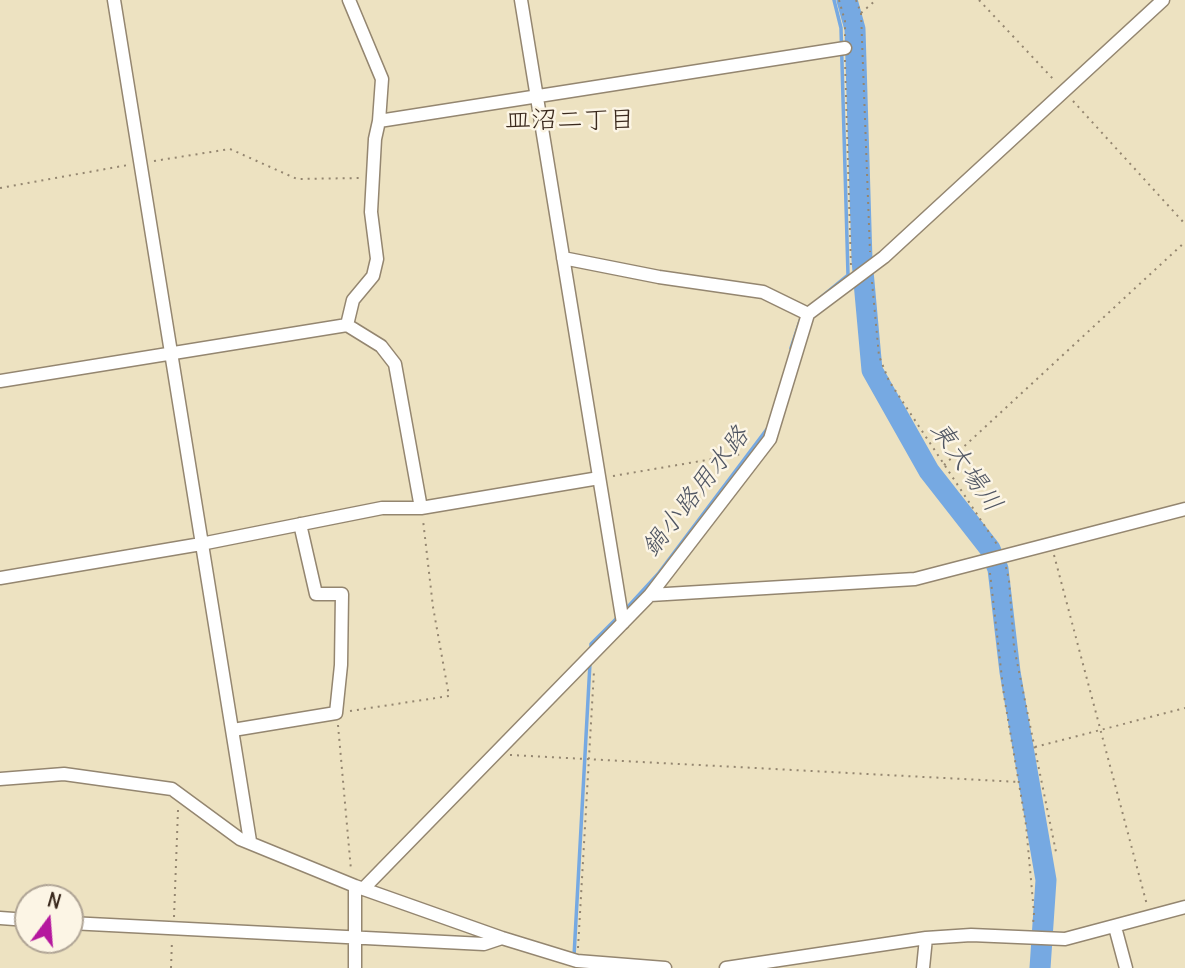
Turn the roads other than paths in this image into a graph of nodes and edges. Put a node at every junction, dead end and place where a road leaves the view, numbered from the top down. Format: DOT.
graph roads {
  1 [pos="114,0"];
  2 [pos="349,0"];
  3 [pos="521,0"];
  4 [pos="1163,0"];
  5 [pos="845,48"];
  6 [pos="536,96"];
  7 [pos="379,121"];
  8 [pos="563,258"];
  9 [pos="808,314"];
  10 [pos="347,325"];
  11 [pos="170,352"];
  12 [pos="0,381"];
  13 [pos="599,478"];
  14 [pos="421,508"];
  15 [pos="1185,509"];
  16 [pos="300,524"];
  17 [pos="201,544"];
  18 [pos="0,578"];
  19 [pos="650,595"];
  20 [pos="623,623"];
  21 [pos="233,730"];
  22 [pos="0,779"];
  23 [pos="250,841"];
  24 [pos="357,887"];
  25 [pos="1185,907"];
  26 [pos="84,924"];
  27 [pos="1115,927"];
  28 [pos="355,938"];
  29 [pos="502,938"];
  30 [pos="926,938"];
  31 [pos="355,968"];
  32 [pos="664,968"];
  33 [pos="726,968"];
  34 [pos="923,968"];
  35 [pos="1126,968"];
  1 -- 11 [label="street"];
  2 -- 7 [label="street"];
  3 -- 6 [label="street"];
  4 -- 9 [label="street"];
  5 -- 6 [label="street"];
  6 -- 7 [label="street"];
  6 -- 8 [label="street"];
  7 -- 10 [label="street"];
  8 -- 9 [label="street"];
  8 -- 13 [label="street"];
  9 -- 19 [label="street"];
  10 -- 11 [label="street"];
  10 -- 14 [label="street"];
  11 -- 12 [label="street"];
  11 -- 17 [label="street"];
  13 -- 14 [label="street"];
  13 -- 20 [label="street"];
  14 -- 16 [label="street"];
  15 -- 19 [label="street"];
  16 -- 17 [label="street"];
  16 -- 21 [label="street"];
  17 -- 18 [label="street"];
  17 -- 21 [label="street"];
  19 -- 20 [label="street"];
  20 -- 24 [label="street"];
  21 -- 23 [label="street"];
  22 -- 23 [label="street"];
  23 -- 24 [label="street"];
  24 -- 28 [label="street"];
  24 -- 29 [label="street"];
  25 -- 27 [label="street"];
  26 -- 28 [label="street"];
  27 -- 30 [label="street"];
  27 -- 35 [label="street"];
  28 -- 29 [label="street"];
  28 -- 31 [label="street"];
  29 -- 32 [label="street"];
  30 -- 33 [label="street"];
  30 -- 34 [label="street"];
}
